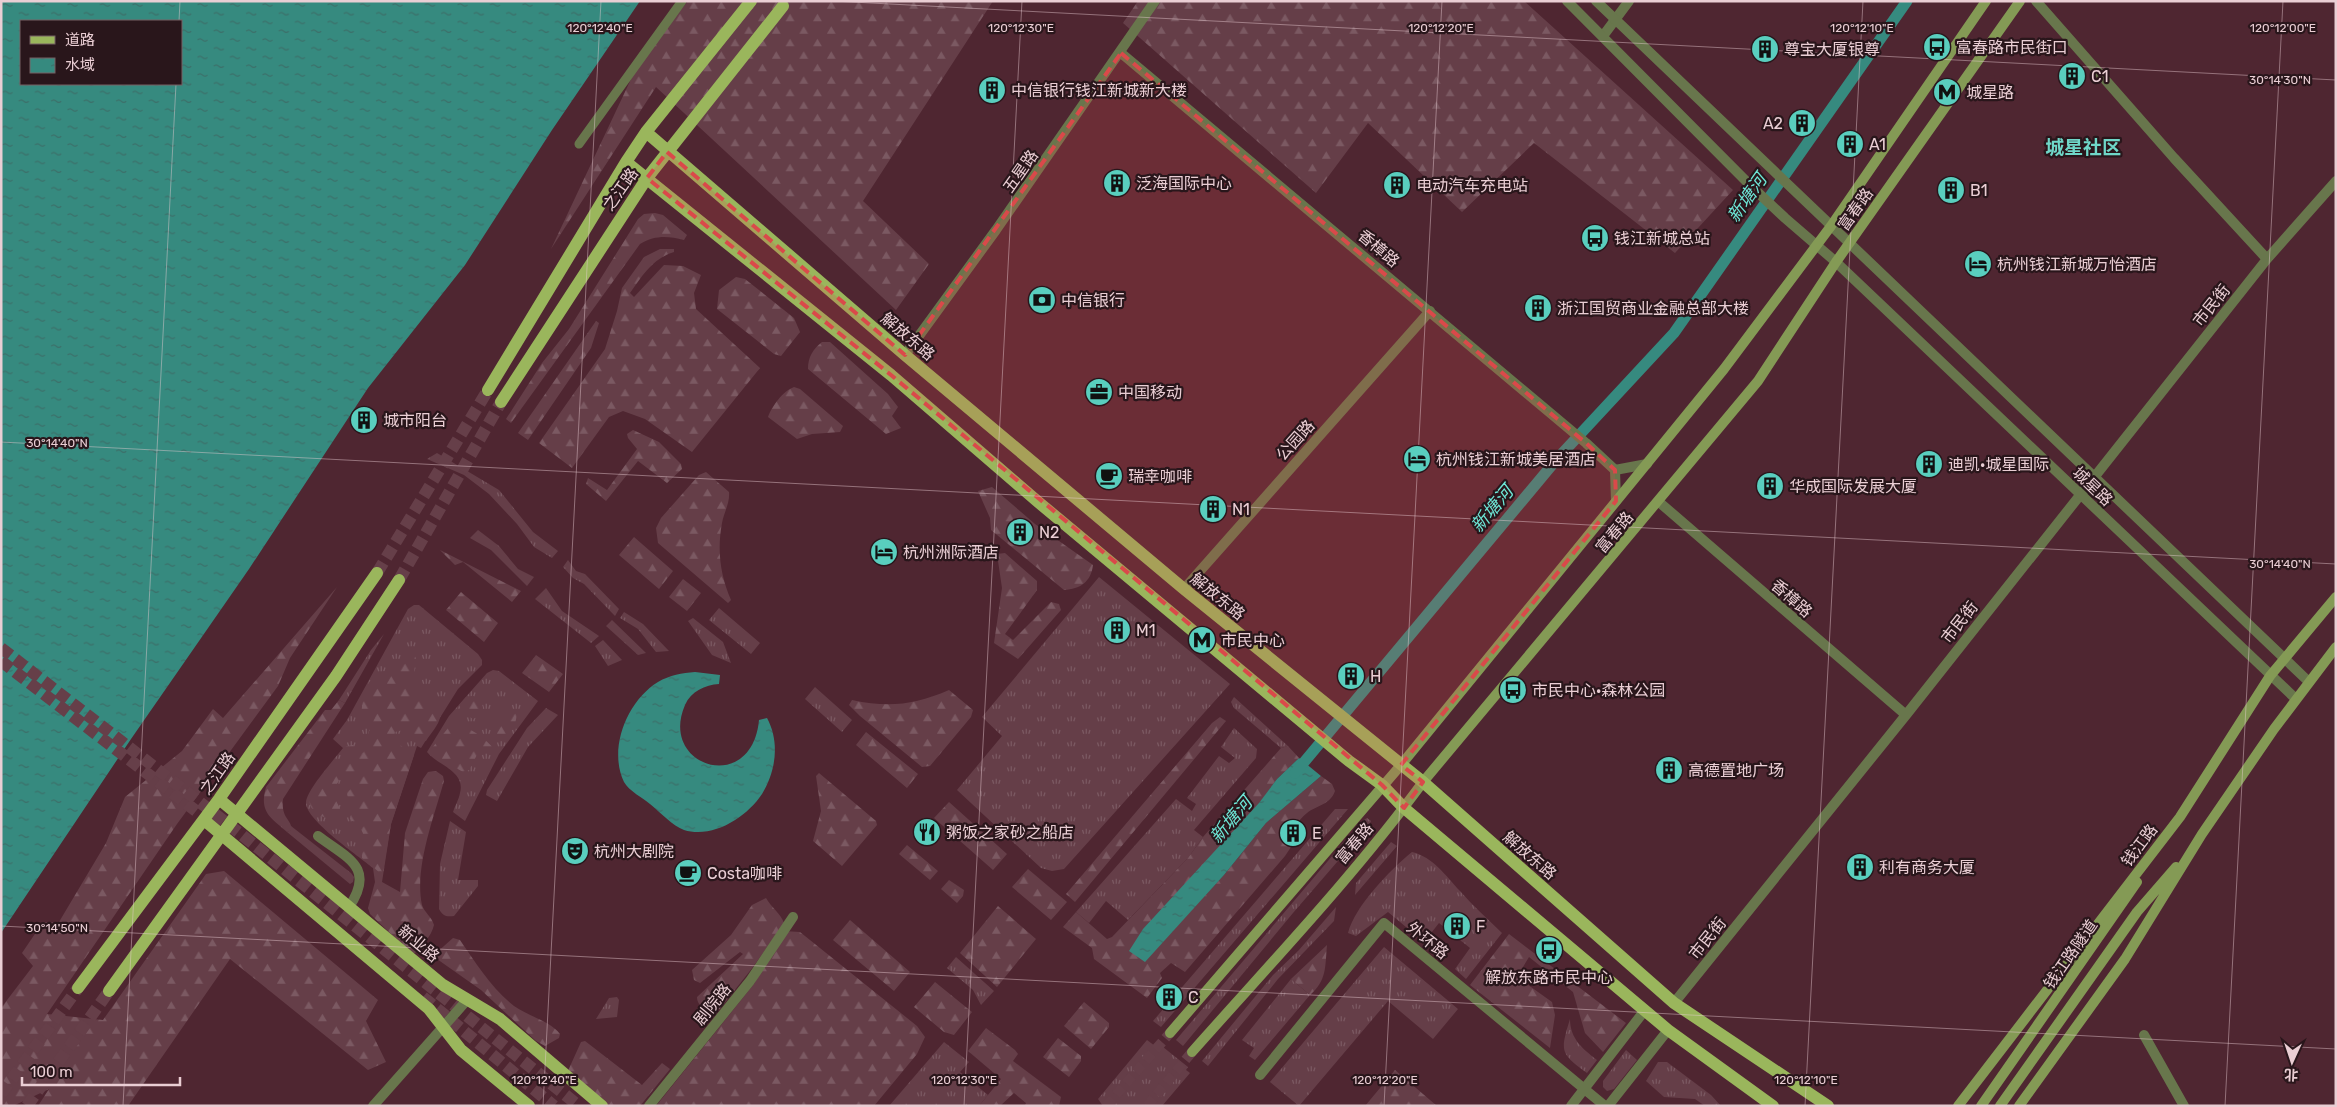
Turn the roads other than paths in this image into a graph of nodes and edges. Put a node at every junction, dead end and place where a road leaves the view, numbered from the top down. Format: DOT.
graph roads {
  1 [pos="682,1"];
  2 [pos="751,1"];
  3 [pos="1155,1"];
  4 [pos="1567,1"];
  5 [pos="1596,1"];
  6 [pos="1629,1"];
  7 [pos="1986,1"];
  8 [pos="2020,1"];
  9 [pos="2036,1"];
  10 [pos="783,6"];
  11 [pos="1614,19"];
  12 [pos="1603,36"];
  13 [pos="1120,53"];
  14 [pos="646,132"];
  15 [pos="579,144"];
  16 [pos="667,152"];
  17 [pos="626,162"];
  18 [pos="647,178"];
  19 [pos="2336,181"];
  20 [pos="1831,226"];
  21 [pos="1850,243"];
  22 [pos="1816,244"];
  23 [pos="2267,259"];
  24 [pos="1836,262"];
  25 [pos="1430,311"];
  26 [pos="905,355"];
  27 [pos="488,390"];
  28 [pos="501,402"];
  29 [pos="1647,464"];
  30 [pos="1614,470"];
  31 [pos="2094,475"];
  32 [pos="2079,494"];
  33 [pos="1616,501"];
  34 [pos="1659,502"];
  35 [pos="376,573"];
  36 [pos="400,580"];
  37 [pos="1184,590"];
  38 [pos="2336,597"];
  39 [pos="2336,647"];
  40 [pos="2284,659"];
  41 [pos="2270,676"];
  42 [pos="2309,682"];
  43 [pos="2296,699"];
  44 [pos="1906,715"];
  45 [pos="1401,765"];
  46 [pos="1423,782"];
  47 [pos="1382,785"];
  48 [pos="219,799"];
  49 [pos="1404,808"];
  50 [pos="238,814"];
  51 [pos="2180,816"];
  52 [pos="204,820"];
  53 [pos="2202,834"];
  54 [pos="222,835"];
  55 [pos="318,836"];
  56 [pos="349,907"];
  57 [pos="793,917"];
  58 [pos="78,988"];
  59 [pos="109,991"];
  60 [pos="467,1000"];
  61 [pos="1674,1003"];
  62 [pos="1645,1010"];
  63 [pos="443,1027"];
  64 [pos="1668,1030"];
  65 [pos="1170,1033"];
  66 [pos="2144,1035"];
  67 [pos="1192,1052"];
  68 [pos="1260,1075"];
  69 [pos="1585,1088"];
  70 [pos="373,1106"];
  71 [pos="528,1106"];
  72 [pos="602,1106"];
  73 [pos="649,1106"];
  74 [pos="1571,1106"];
  75 [pos="1606,1106"];
  76 [pos="1773,1106"];
  77 [pos="1828,1106"];
  78 [pos="1958,1106"];
  79 [pos="1981,1106"];
  80 [pos="2000,1106"];
  81 [pos="2019,1106"];
  82 [pos="2184,1106"];
  1 -- 15 [label="street"];
  2 -- 14 [label="main road, 之江路"];
  3 -- 13 [label="street, 五星路"];
  4 -- 12 [label="street, 城星路"];
  5 -- 11 [label="street, 城星路"];
  6 -- 11 [label="street"];
  7 -- 20 [label="main road, 富春路"];
  8 -- 21 [label="main road, 富春路"];
  9 -- 23 [label="street"];
  10 -- 16 [label="main road, 之江路"];
  11 -- 12 [label="street"];
  11 -- 20 [label="street, 城星路"];
  12 -- 22 [label="street, 城星路"];
  13 -- 25 [label="street, 香樟路"];
  13 -- 26 [label="street, 五星路"];
  14 -- 16 [label="main road, 解放东路"];
  14 -- 17 [label="main road, 之江路"];
  16 -- 18 [label="main road, 之江路"];
  16 -- 26 [label="main road, 解放东路"];
  17 -- 18 [label="main road"];
  17 -- 27 [label="main road, 之江路"];
  18 -- 28 [label="main road, 之江路"];
  18 -- 47 [label="main road"];
  19 -- 23 [label="street, 市民街"];
  20 -- 21 [label="street, 城星路"];
  20 -- 22 [label="main road, 富春路"];
  21 -- 24 [label="main road, 富春路"];
  21 -- 31 [label="street, 城星路"];
  22 -- 24 [label="street, 城星路"];
  22 -- 29 [label="main road, 富春路"];
  23 -- 31 [label="street, 市民街"];
  24 -- 32 [label="street, 城星路"];
  24 -- 34 [label="main road, 富春路"];
  25 -- 30 [label="street, 香樟路"];
  25 -- 37 [label="street, 公园路"];
  26 -- 37 [label="main road, 解放东路"];
  29 -- 30 [label="street"];
  29 -- 33 [label="main road, 富春路"];
  30 -- 33 [label="street"];
  31 -- 32 [label="street, 市民街"];
  31 -- 40 [label="street, 城星路"];
  32 -- 41 [label="street, 城星路"];
  32 -- 44 [label="street, 市民街"];
  33 -- 45 [label="main road, 富春路"];
  34 -- 44 [label="street, 香樟路"];
  34 -- 46 [label="main road, 富春路"];
  35 -- 48 [label="main road, 之江路"];
  36 -- 50 [label="main road"];
  37 -- 45 [label="main road, 解放东路"];
  38 -- 40 [label="main road, 钱江路"];
  39 -- 42 [label="main road"];
  40 -- 41 [label="main road, 钱江路"];
  40 -- 42 [label="street, 城星路"];
  41 -- 43 [label="street, 城星路"];
  41 -- 51 [label="main road, 钱江路"];
  42 -- 43 [label="main road"];
  43 -- 53 [label="main road"];
  44 -- 61 [label="street, 市民街"];
  45 -- 46 [label="main road, 解放东路"];
  45 -- 47 [label="main road, 富春路"];
  46 -- 49 [label="main road, 富春路"];
  46 -- 61 [label="main road, 解放东路"];
  47 -- 49 [label="main road"];
  47 -- 65 [label="main road, 富春路"];
  48 -- 50 [label="main road, 新业路"];
  48 -- 52 [label="main road, 之江路"];
  49 -- 62 [label="main road"];
  49 -- 67 [label="main road, 富春路"];
  50 -- 54 [label="main road"];
  50 -- 56 [label="main road, 新业路"];
  51 -- 78 [label="main road, 钱江路"];
  51 -- 79 [label="main road, 钱江路隧道"];
  52 -- 54 [label="main road"];
  52 -- 58 [label="main road, 之江路"];
  53 -- 80 [label="main road, 钱江路隧道"];
  53 -- 81 [label="main road"];
  54 -- 59 [label="main road"];
  54 -- 63 [label="main road"];
  55 -- 56 [label="street"];
  56 -- 60 [label="main road, 新业路"];
  57 -- 73 [label="street, 剧院路"];
  60 -- 63 [label="street"];
  60 -- 72 [label="main road, 新业路"];
  61 -- 77 [label="main road, 解放东路"];
  62 -- 64 [label="main road"];
  62 -- 69 [label="street"];
  63 -- 70 [label="street"];
  63 -- 71 [label="main road"];
  64 -- 75 [label="street"];
  64 -- 76 [label="main road"];
  66 -- 82 [label="street"];
  68 -- 69 [label="street, 外环路"];
  69 -- 74 [label="street"];
  69 -- 75 [label="street, 外环路"];
}
